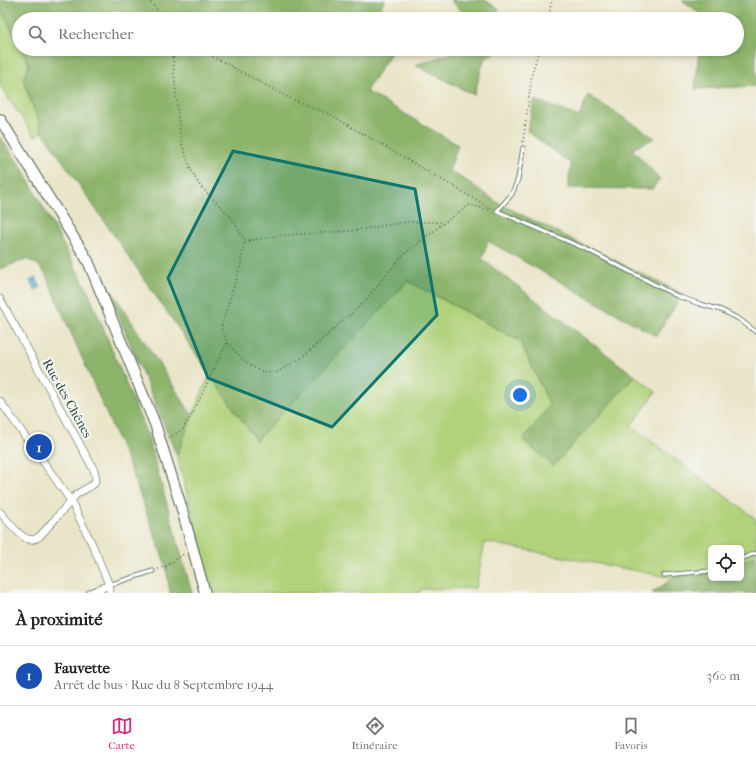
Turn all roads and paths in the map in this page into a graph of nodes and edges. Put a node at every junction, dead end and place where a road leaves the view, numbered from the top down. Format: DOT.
graph roads {
  1 [pos="148,0"];
  2 [pos="552,0"];
  3 [pos="159,12"];
  4 [pos="549,12"];
  5 [pos="173,56"];
  6 [pos="214,56"];
  7 [pos="537,56"];
  8 [pos="0,119"];
  9 [pos="523,148"];
  10 [pos="497,211"];
  11 [pos="445,222"];
  12 [pos="245,241"];
  13 [pos="0,299"];
  14 [pos="756,332"];
  15 [pos="227,342"];
  16 [pos="0,401"];
  17 [pos="161,444"];
  18 [pos="71,501"];
  19 [pos="0,512"];
  20 [pos="192,548"];
  21 [pos="756,553"];
  22 [pos="744,558"];
  23 [pos="153,571"];
  24 [pos="708,571"];
  25 [pos="664,575"];
  26 [pos="109,589"];
  27 [pos="90,593"];
  28 [pos="205,593"];
  1 -- 3 [label="path"];
  2 -- 4 [label="path"];
  5 -- 12 [label="path"];
  6 -- 10 [label="path"];
  7 -- 9 [label="path"];
  8 -- 17 [label="main road"];
  9 -- 10 [label="lane"];
  10 -- 11 [label="path"];
  10 -- 14 [label="lane"];
  11 -- 12 [label="path"];
  11 -- 15 [label="path"];
  12 -- 15 [label="path"];
  13 -- 18 [label="street, Rue des Chênes"];
  15 -- 17 [label="path"];
  16 -- 18 [label="street"];
  17 -- 20 [label="main road"];
  18 -- 19 [label="street"];
  18 -- 26 [label="street"];
  20 -- 23 [label="path"];
  20 -- 28 [label="main road"];
  21 -- 22 [label="lane"];
  23 -- 26 [label="lane"];
  24 -- 25 [label="lane"];
  26 -- 27 [label="street"];
}
